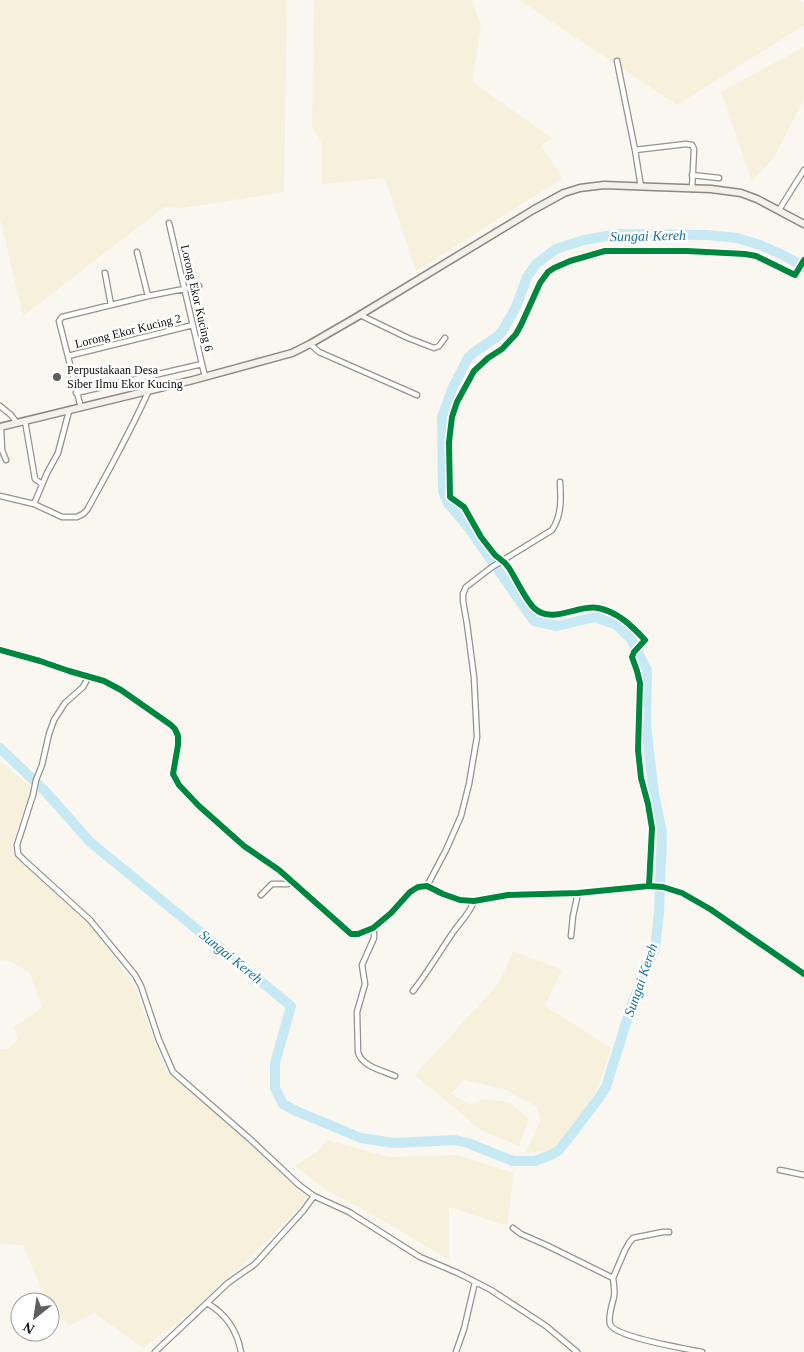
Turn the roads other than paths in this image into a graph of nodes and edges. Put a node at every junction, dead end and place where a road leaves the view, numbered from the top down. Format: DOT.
graph roads {
  1 [pos="617,61"];
  2 [pos="635,150"];
  3 [pos="804,170"];
  4 [pos="692,175"];
  5 [pos="719,178"];
  6 [pos="641,187"];
  7 [pos="692,189"];
  8 [pos="780,210"];
  9 [pos="169,223"];
  10 [pos="804,224"];
  11 [pos="138,252"];
  12 [pos="803,261"];
  13 [pos="105,273"];
  14 [pos="200,286"];
  15 [pos="184,288"];
  16 [pos="148,296"];
  17 [pos="111,305"];
  18 [pos="360,315"];
  19 [pos="193,325"];
  20 [pos="445,338"];
  21 [pos="310,344"];
  22 [pos="68,356"];
  23 [pos="202,364"];
  24 [pos="205,377"];
  25 [pos="149,390"];
  26 [pos="76,393"];
  27 [pos="417,395"];
  28 [pos="0,406"];
  29 [pos="80,408"];
  30 [pos="69,411"];
  31 [pos="25,421"];
  32 [pos="17,423"];
  33 [pos="0,427"];
  34 [pos="6,460"];
  35 [pos="560,482"];
  36 [pos="42,484"];
  37 [pos="0,496"];
  38 [pos="34,504"];
  39 [pos="499,562"];
  40 [pos="0,650"];
  41 [pos="89,676"];
  42 [pos="292,881"];
  43 [pos="427,886"];
  44 [pos="649,886"];
  45 [pos="578,893"];
  46 [pos="262,895"];
  47 [pos="474,901"];
  48 [pos="372,928"];
  49 [pos="571,936"];
  50 [pos="804,974"];
  51 [pos="413,991"];
  52 [pos="394,1076"];
  53 [pos="780,1170"];
  54 [pos="804,1175"];
  55 [pos="314,1196"];
  56 [pos="513,1228"];
  57 [pos="669,1232"];
  58 [pos="613,1278"];
  59 [pos="475,1282"];
  60 [pos="208,1303"];
  61 [pos="155,1352"];
  62 [pos="241,1352"];
  63 [pos="456,1352"];
  64 [pos="577,1352"];
  65 [pos="702,1352"];
  1 -- 2 [label="street"];
  2 -- 4 [label="street"];
  2 -- 6 [label="street"];
  3 -- 8 [label="street"];
  4 -- 5 [label="street"];
  4 -- 7 [label="street"];
  6 -- 7 [label="street"];
  6 -- 18 [label="street"];
  7 -- 8 [label="street"];
  8 -- 10 [label="street"];
  9 -- 15 [label="street, Lorong Ekor Kucing 6"];
  11 -- 16 [label="street"];
  12 -- 39 [label="street"];
  13 -- 17 [label="street"];
  14 -- 15 [label="street"];
  15 -- 16 [label="street"];
  15 -- 19 [label="street, Lorong Ekor Kucing 6"];
  16 -- 17 [label="street"];
  17 -- 22 [label="street"];
  18 -- 20 [label="street"];
  18 -- 21 [label="street"];
  19 -- 22 [label="street, Lorong Ekor Kucing 2"];
  19 -- 23 [label="street, Lorong Ekor Kucing 6"];
  21 -- 24 [label="street"];
  21 -- 27 [label="street"];
  22 -- 26 [label="street"];
  23 -- 24 [label="street, Lorong Ekor Kucing 6"];
  23 -- 26 [label="street"];
  24 -- 25 [label="street"];
  25 -- 29 [label="street"];
  25 -- 38 [label="street"];
  26 -- 29 [label="street"];
  28 -- 32 [label="street"];
  29 -- 30 [label="street"];
  30 -- 31 [label="street"];
  30 -- 36 [label="street"];
  31 -- 32 [label="street"];
  31 -- 36 [label="street"];
  32 -- 33 [label="street"];
  33 -- 34 [label="street"];
  35 -- 39 [label="street"];
  36 -- 38 [label="street"];
  37 -- 38 [label="street"];
  39 -- 43 [label="street"];
  39 -- 44 [label="street"];
  40 -- 41 [label="street"];
  41 -- 42 [label="street"];
  41 -- 55 [label="street"];
  42 -- 46 [label="street"];
  42 -- 48 [label="street"];
  43 -- 47 [label="street"];
  43 -- 48 [label="street"];
  44 -- 45 [label="street"];
  44 -- 50 [label="street"];
  45 -- 47 [label="street"];
  45 -- 49 [label="street"];
  47 -- 51 [label="street"];
  48 -- 52 [label="street"];
  53 -- 54 [label="street"];
  55 -- 59 [label="street"];
  55 -- 60 [label="street"];
  56 -- 58 [label="street"];
  57 -- 58 [label="street"];
  58 -- 65 [label="street"];
  59 -- 63 [label="street"];
  59 -- 64 [label="street"];
  60 -- 61 [label="street"];
  60 -- 62 [label="street"];
}
